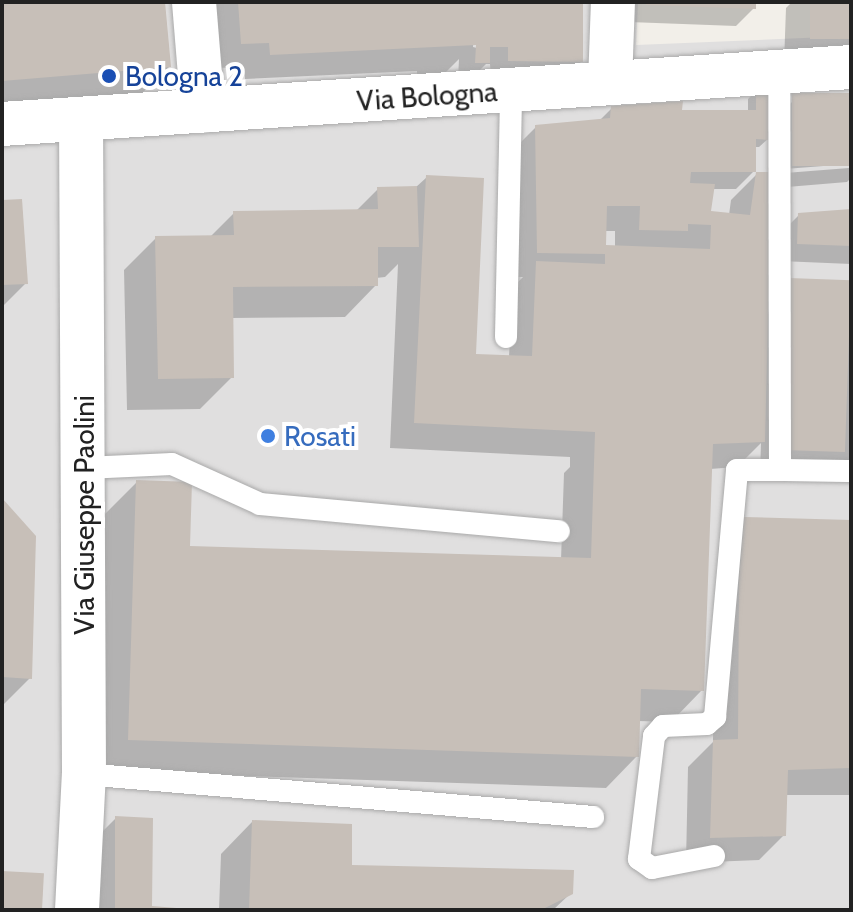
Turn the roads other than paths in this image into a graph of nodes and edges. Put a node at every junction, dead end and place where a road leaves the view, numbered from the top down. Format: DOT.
graph roads {
  1 [pos="194,2"];
  2 [pos="613,2"];
  3 [pos="851,67"];
  4 [pos="779,71"];
  5 [pos="610,83"];
  6 [pos="511,90"];
  7 [pos="203,111"];
  8 [pos="81,120"];
  9 [pos="2,124"];
  10 [pos="506,337"];
  11 [pos="85,468"];
  12 [pos="780,470"];
  13 [pos="851,471"];
  14 [pos="559,531"];
  15 [pos="84,774"];
  16 [pos="593,817"];
  17 [pos="714,856"];
  18 [pos="77,910"];
  1 -- 7 [label="street"];
  2 -- 5 [label="street"];
  3 -- 4 [label="street, Via Bologna"];
  4 -- 5 [label="street, Via Bologna"];
  4 -- 12 [label="lane"];
  5 -- 6 [label="street, Via Bologna"];
  6 -- 7 [label="street, Via Bologna"];
  6 -- 10 [label="lane"];
  7 -- 8 [label="street, Via Bologna"];
  8 -- 9 [label="street, Via Bologna"];
  8 -- 11 [label="street, Via Giuseppe Paolini"];
  11 -- 14 [label="lane"];
  11 -- 15 [label="street, Via Giuseppe Paolini"];
  12 -- 13 [label="lane"];
  12 -- 17 [label="lane"];
  15 -- 16 [label="lane"];
  15 -- 18 [label="street, Via Giuseppe Paolini"];
}
